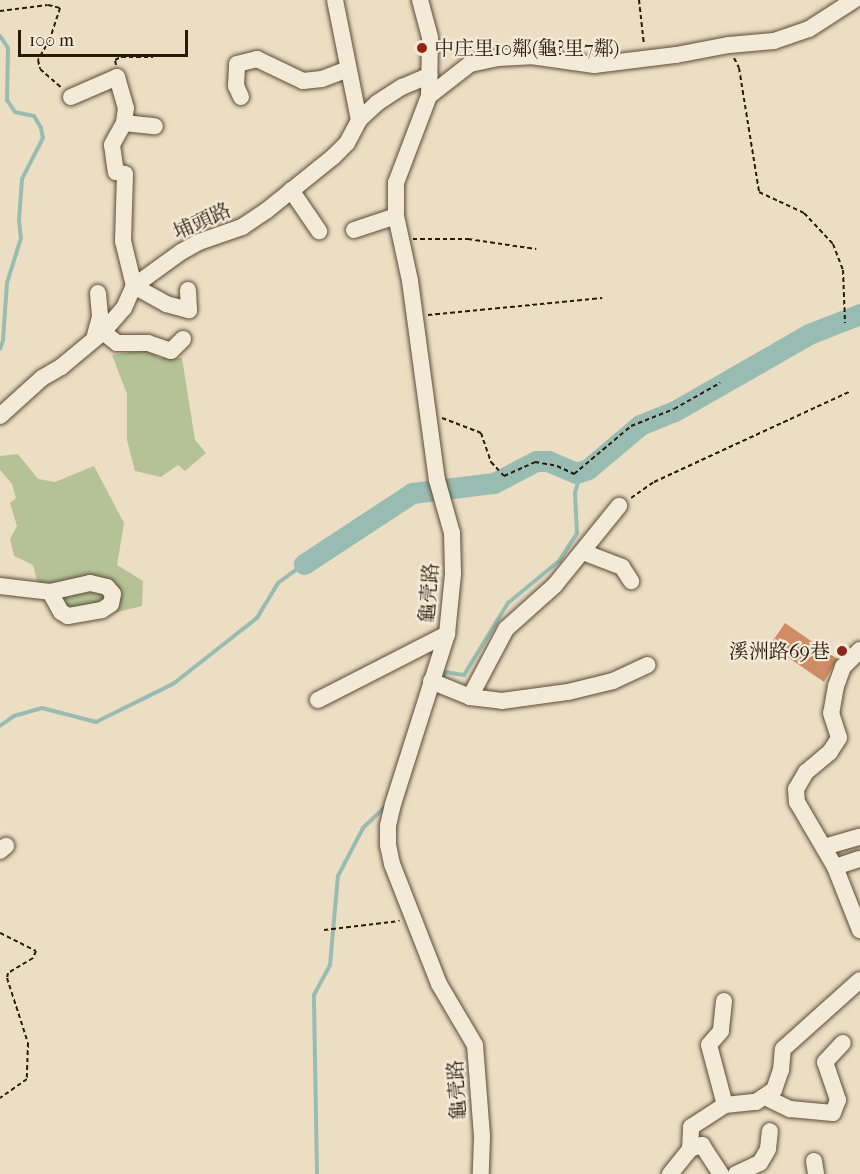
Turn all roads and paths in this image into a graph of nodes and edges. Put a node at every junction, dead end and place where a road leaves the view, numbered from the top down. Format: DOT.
graph roads {
  1 [pos="334,0"];
  2 [pos="420,0"];
  3 [pos="639,0"];
  4 [pos="854,0"];
  5 [pos="0,11"];
  6 [pos="729,45"];
  7 [pos="153,57"];
  8 [pos="645,59"];
  9 [pos="348,69"];
  10 [pos="430,75"];
  11 [pos="117,77"];
  12 [pos="429,96"];
  13 [pos="71,97"];
  14 [pos="241,97"];
  15 [pos="359,120"];
  16 [pos="124,123"];
  17 [pos="155,126"];
  18 [pos="291,190"];
  19 [pos="396,216"];
  20 [pos="354,230"];
  21 [pos="319,231"];
  22 [pos="402,239"];
  23 [pos="536,249"];
  24 [pos="134,286"];
  25 [pos="188,290"];
  26 [pos="98,293"];
  27 [pos="602,298"];
  28 [pos="413,317"];
  29 [pos="845,323"];
  30 [pos="98,336"];
  31 [pos="183,339"];
  32 [pos="720,382"];
  33 [pos="849,392"];
  34 [pos="0,416"];
  35 [pos="427,419"];
  36 [pos="619,506"];
  37 [pos="583,552"];
  38 [pos="631,581"];
  39 [pos="0,586"];
  40 [pos="50,592"];
  41 [pos="447,634"];
  42 [pos="860,650"];
  43 [pos="647,665"];
  44 [pos="431,681"];
  45 [pos="470,697"];
  46 [pos="318,700"];
  47 [pos="860,837"];
  48 [pos="824,847"];
  49 [pos="860,859"];
  50 [pos="835,867"];
  51 [pos="413,919"];
  52 [pos="324,930"];
  53 [pos="860,930"];
  54 [pos="0,933"];
  55 [pos="860,980"];
  56 [pos="724,1001"];
  57 [pos="843,1043"];
  58 [pos="765,1097"];
  59 [pos="0,1098"];
  60 [pos="725,1105"];
  61 [pos="770,1131"];
  62 [pos="690,1149"];
  63 [pos="481,1174"];
  64 [pos="670,1174"];
  65 [pos="721,1174"];
  66 [pos="736,1174"];
  1 -- 9 [label="street"];
  2 -- 10 [label="street, 龜壳路"];
  3 -- 8 [label="path"];
  4 -- 6 [label="street"];
  5 -- 13 [label="path"];
  6 -- 8 [label="street"];
  6 -- 29 [label="path"];
  7 -- 11 [label="path"];
  8 -- 12 [label="street"];
  9 -- 14 [label="street"];
  9 -- 15 [label="street"];
  10 -- 12 [label="street, 龜壳路"];
  10 -- 15 [label="street, 埔頭路"];
  11 -- 13 [label="street"];
  11 -- 16 [label="street"];
  12 -- 19 [label="street, 龜壳路"];
  15 -- 18 [label="street, 埔頭路"];
  16 -- 17 [label="street"];
  16 -- 24 [label="street"];
  18 -- 21 [label="street"];
  18 -- 24 [label="street, 埔頭路"];
  19 -- 20 [label="street"];
  19 -- 22 [label="street, 龜壳路"];
  22 -- 23 [label="path"];
  22 -- 28 [label="street, 龜壳路"];
  24 -- 25 [label="street"];
  24 -- 30 [label="street, 埔頭路"];
  26 -- 30 [label="street"];
  27 -- 28 [label="path"];
  28 -- 35 [label="street, 龜壳路"];
  30 -- 31 [label="street"];
  30 -- 34 [label="street, 埔頭路"];
  32 -- 35 [label="path"];
  33 -- 36 [label="path"];
  35 -- 41 [label="street, 龜壳路"];
  36 -- 37 [label="street"];
  37 -- 38 [label="street"];
  37 -- 45 [label="street"];
  39 -- 40 [label="street"];
  41 -- 44 [label="street, 龜壳路"];
  41 -- 46 [label="street"];
  42 -- 48 [label="street"];
  43 -- 45 [label="street"];
  44 -- 45 [label="street"];
  44 -- 51 [label="street, 龜壳路"];
  47 -- 48 [label="street"];
  48 -- 50 [label="street"];
  49 -- 50 [label="street"];
  50 -- 53 [label="street"];
  51 -- 52 [label="path"];
  51 -- 63 [label="street, 龜壳路"];
  54 -- 59 [label="path"];
  55 -- 58 [label="street"];
  56 -- 60 [label="street"];
  57 -- 58 [label="street"];
  58 -- 60 [label="street"];
  60 -- 62 [label="street"];
  61 -- 66 [label="street"];
  62 -- 64 [label="street"];
  62 -- 65 [label="street"];
}
